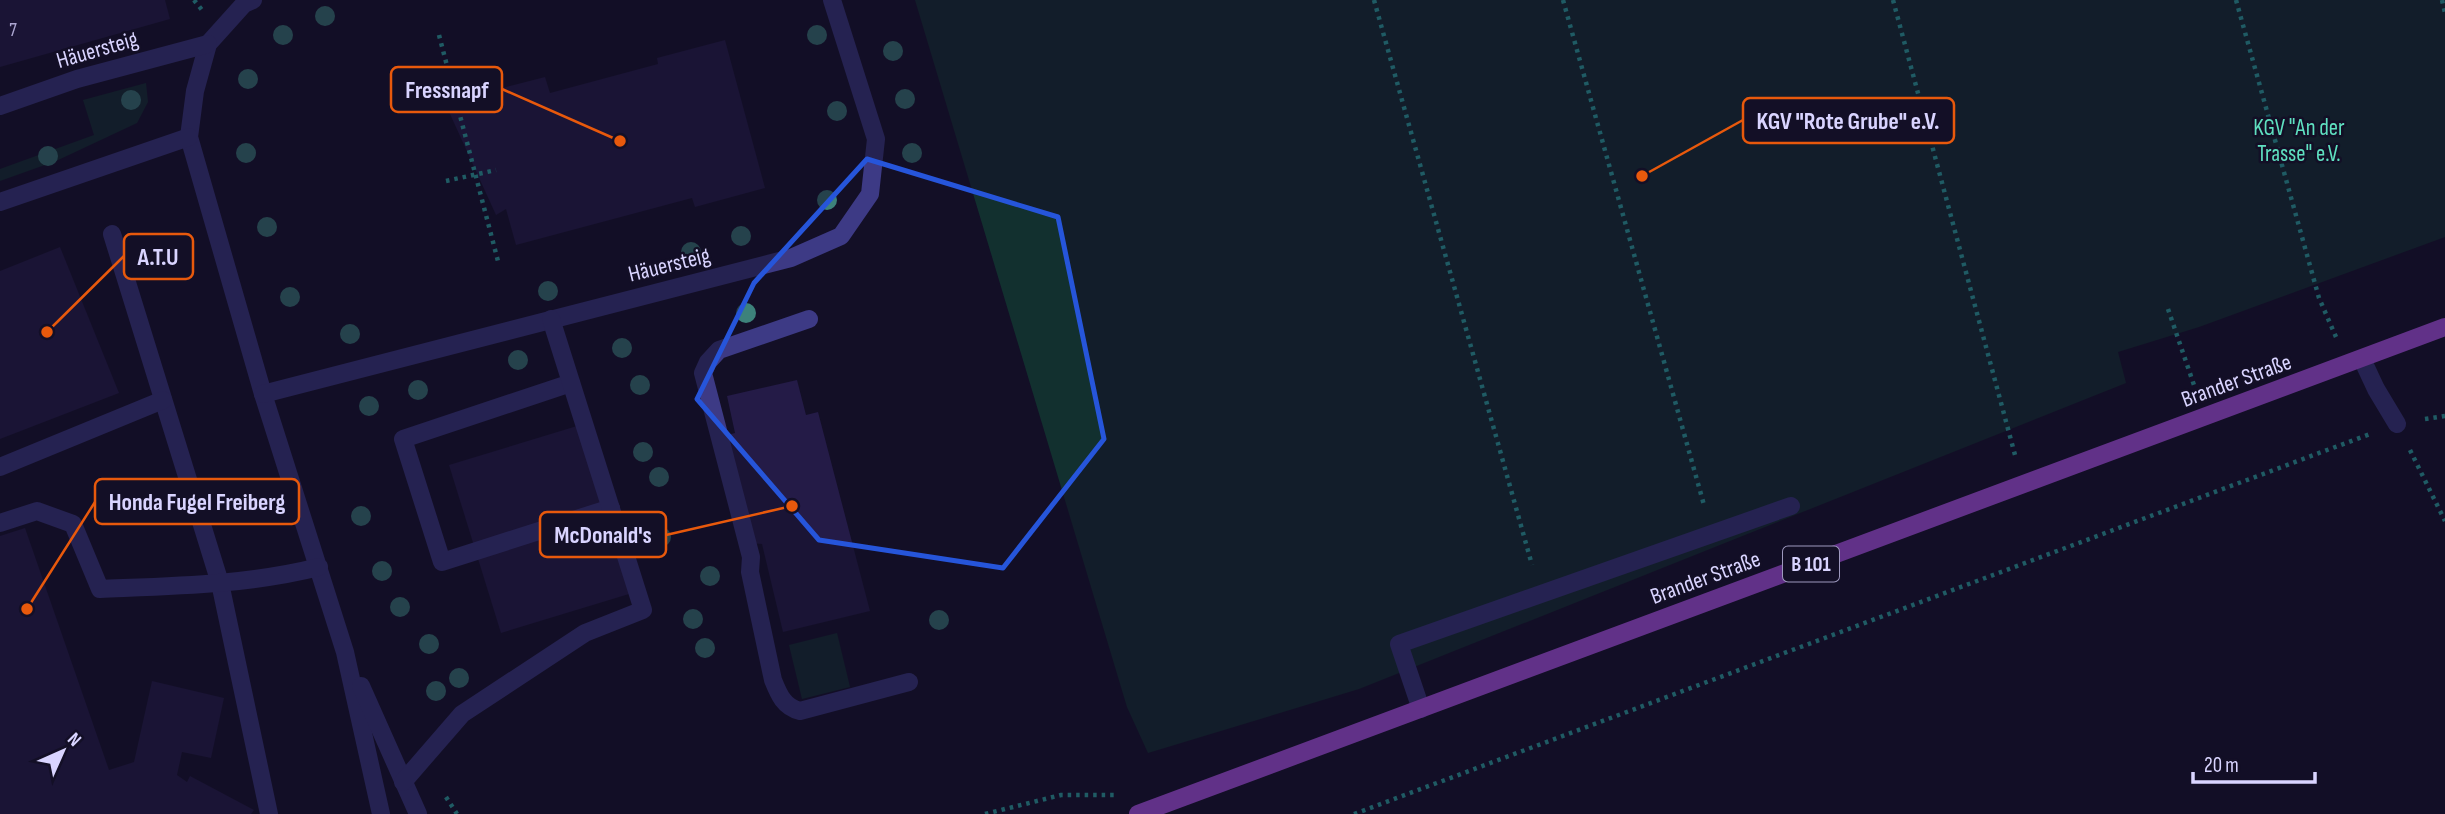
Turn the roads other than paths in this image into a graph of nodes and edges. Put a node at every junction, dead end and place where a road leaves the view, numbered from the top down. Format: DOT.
graph roads {
  1 [pos="253,0"];
  2 [pos="832,0"];
  3 [pos="208,44"];
  4 [pos="0,106"];
  5 [pos="189,137"];
  6 [pos="0,202"];
  7 [pos="112,234"];
  8 [pos="551,319"];
  9 [pos="809,319"];
  10 [pos="2445,327"];
  11 [pos="2355,362"];
  12 [pos="571,383"];
  13 [pos="263,394"];
  14 [pos="163,400"];
  15 [pos="2397,424"];
  16 [pos="0,467"];
  17 [pos="1791,506"];
  18 [pos="611,508"];
  19 [pos="0,523"];
  20 [pos="318,567"];
  21 [pos="219,583"];
  22 [pos="345,652"];
  23 [pos="909,682"];
  24 [pos="1421,709"];
  25 [pos="403,782"];
  26 [pos="269,814"];
  27 [pos="381,814"];
  28 [pos="418,814"];
  29 [pos="1138,814"];
  1 -- 3 [label="street"];
  2 -- 8 [label="street, Häuersteig"];
  3 -- 4 [label="street, Häuersteig"];
  3 -- 5 [label="street"];
  5 -- 6 [label="street"];
  5 -- 13 [label="street"];
  7 -- 14 [label="street"];
  8 -- 12 [label="street"];
  8 -- 13 [label="street, Häuersteig"];
  9 -- 23 [label="street"];
  10 -- 11 [label="main road, Brander Straße / B 101"];
  11 -- 15 [label="street"];
  11 -- 24 [label="main road, Brander Straße / B 101"];
  12 -- 18 [label="street"];
  12 -- 18 [label="street"];
  13 -- 20 [label="street"];
  14 -- 16 [label="street"];
  14 -- 21 [label="street"];
  17 -- 24 [label="street"];
  18 -- 25 [label="street"];
  19 -- 21 [label="street"];
  20 -- 21 [label="street"];
  20 -- 22 [label="street"];
  21 -- 26 [label="street"];
  22 -- 25 [label="street"];
  22 -- 27 [label="street"];
  24 -- 29 [label="main road, Brander Straße / B 101"];
  25 -- 28 [label="street"];
}
